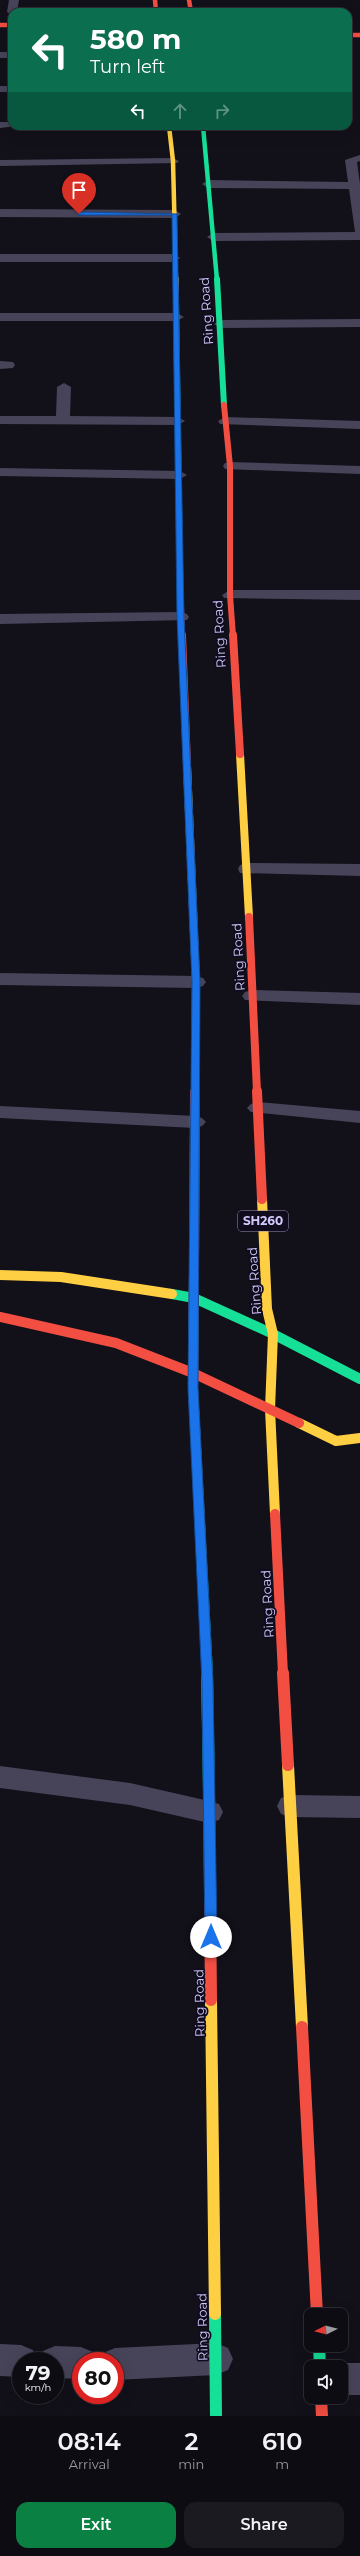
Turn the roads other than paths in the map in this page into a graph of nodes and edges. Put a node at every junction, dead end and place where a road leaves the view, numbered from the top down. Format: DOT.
graph roads {
  1 [pos="169,130"];
  2 [pos="203,130"];
  3 [pos="360,158"];
  4 [pos="173,161"];
  5 [pos="0,163"];
  6 [pos="208,184"];
  7 [pos="354,186"];
  8 [pos="0,213"];
  9 [pos="175,214"];
  10 [pos="360,230"];
  11 [pos="360,236"];
  12 [pos="213,237"];
  13 [pos="0,258"];
  14 [pos="174,258"];
  15 [pos="0,317"];
  16 [pos="177,317"];
  17 [pos="360,323"];
  18 [pos="221,324"];
  19 [pos="64,387"];
  20 [pos="0,420"];
  21 [pos="63,420"];
  22 [pos="178,421"];
  23 [pos="225,421"];
  24 [pos="360,425"];
  25 [pos="230,466"];
  26 [pos="360,470"];
  27 [pos="0,472"];
  28 [pos="180,475"];
  29 [pos="230,595"];
  30 [pos="360,595"];
  31 [pos="181,617"];
  32 [pos="0,619"];
  33 [pos="247,869"];
  34 [pos="360,870"];
  35 [pos="0,980"];
  36 [pos="196,982"];
  37 [pos="252,996"];
  38 [pos="360,999"];
  39 [pos="258,1108"];
  40 [pos="0,1112"];
  41 [pos="360,1117"];
  42 [pos="195,1122"];
  43 [pos="0,1275"];
  44 [pos="194,1298"];
  45 [pos="0,1317"];
  46 [pos="273,1334"];
  47 [pos="193,1373"];
  48 [pos="360,1379"];
  49 [pos="270,1410"];
  50 [pos="360,1438"];
  51 [pos="0,1777"];
  52 [pos="291,1806"];
  53 [pos="360,1807"];
  54 [pos="210,1812"];
  55 [pos="317,2308"];
  56 [pos="216,2359"];
  57 [pos="0,2360"];
  58 [pos="12,2361"];
  59 [pos="124,2364"];
  60 [pos="348,2379"];
  61 [pos="360,2379"];
  62 [pos="321,2404"];
  63 [pos="216,2416"];
  64 [pos="322,2416"];
  1 -- 4 [label="main road, Ring Road"];
  2 -- 6 [label="main road, Ring Road / SH260"];
  3 -- 7 [label="street"];
  4 -- 5 [label="street"];
  4 -- 9 [label="main road, Ring Road"];
  6 -- 7 [label="street"];
  6 -- 12 [label="main road, Ring Road / SH260"];
  7 -- 10 [label="street"];
  8 -- 9 [label="street"];
  9 -- 14 [label="main road, Ring Road"];
  11 -- 12 [label="street"];
  12 -- 18 [label="main road, Ring Road / SH260"];
  13 -- 14 [label="street"];
  14 -- 16 [label="main road, Ring Road"];
  15 -- 16 [label="street"];
  16 -- 22 [label="main road, Ring Road"];
  17 -- 18 [label="street"];
  18 -- 23 [label="main road, Ring Road / SH260"];
  19 -- 21 [label="street"];
  20 -- 21 [label="street"];
  21 -- 22 [label="street"];
  22 -- 28 [label="main road, Ring Road"];
  23 -- 24 [label="street"];
  23 -- 25 [label="main road, Ring Road / SH260"];
  25 -- 26 [label="street"];
  25 -- 29 [label="main road, Ring Road / SH260"];
  27 -- 28 [label="street"];
  28 -- 31 [label="main road, Ring Road"];
  29 -- 30 [label="street"];
  29 -- 33 [label="main road, Ring Road / SH260"];
  31 -- 32 [label="street"];
  31 -- 36 [label="main road, Ring Road"];
  33 -- 34 [label="street"];
  33 -- 37 [label="main road, Ring Road / SH260"];
  35 -- 36 [label="street"];
  36 -- 42 [label="main road, Ring Road"];
  37 -- 38 [label="street"];
  37 -- 39 [label="main road, Ring Road / SH260"];
  39 -- 41 [label="street"];
  39 -- 46 [label="main road, Ring Road / SH260"];
  40 -- 42 [label="street"];
  42 -- 44 [label="main road, Ring Road"];
  43 -- 44 [label="main road"];
  44 -- 46 [label="main road"];
  44 -- 47 [label="main road, Ring Road"];
  45 -- 47 [label="main road"];
  46 -- 48 [label="main road"];
  46 -- 49 [label="main road, Ring Road / SH260"];
  47 -- 49 [label="main road"];
  47 -- 54 [label="main road, Ring Road"];
  49 -- 50 [label="main road"];
  49 -- 52 [label="main road, Ring Road / SH260"];
  51 -- 54 [label="street"];
  52 -- 53 [label="street"];
  52 -- 55 [label="main road, Ring Road / SH260"];
  54 -- 56 [label="main road, Ring Road"];
  56 -- 59 [label="street"];
  56 -- 63 [label="main road, Ring Road"];
  57 -- 58 [label="street"];
  60 -- 61 [label="street"];
  62 -- 64 [label="main road"];
}
